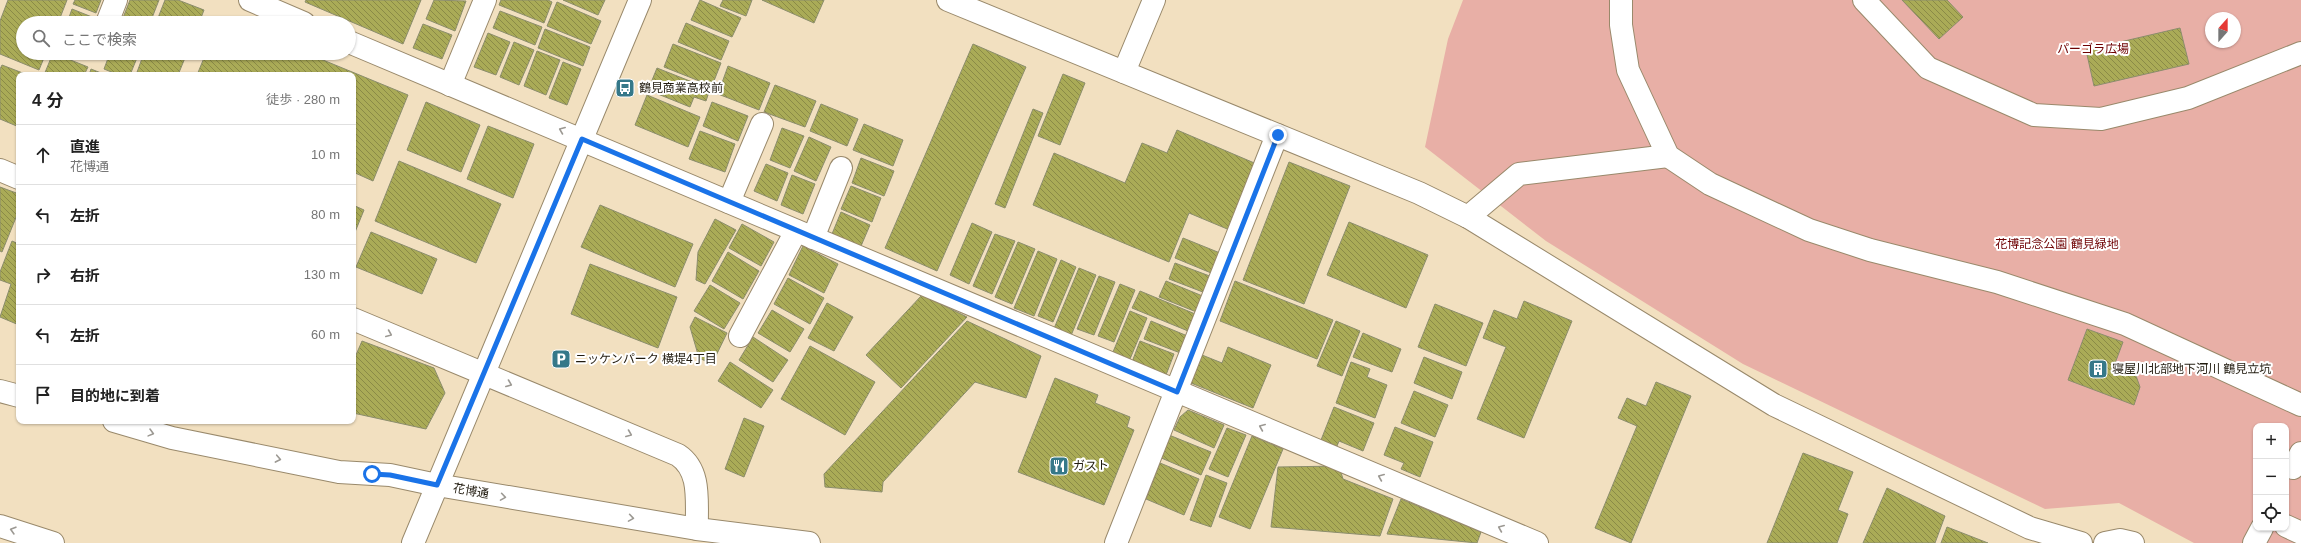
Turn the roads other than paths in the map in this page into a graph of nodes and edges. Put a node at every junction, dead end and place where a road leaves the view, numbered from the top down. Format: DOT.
graph roads {
  1 [pos="116,0"];
  2 [pos="250,0"];
  3 [pos="486,0"];
  4 [pos="640,0"];
  5 [pos="948,0"];
  6 [pos="1154,0"];
  7 [pos="1621,0"];
  8 [pos="1864,0"];
  9 [pos="110,16"];
  10 [pos="288,16"];
  11 [pos="356,45"];
  12 [pos="2301,53"];
  13 [pos="1124,72"];
  14 [pos="450,85"];
  15 [pos="762,124"];
  16 [pos="1278,135"];
  17 [pos="582,139"];
  18 [pos="1668,156"];
  19 [pos="842,168"];
  20 [pos="0,170"];
  21 [pos="16,177"];
  22 [pos="729,202"];
  23 [pos="1468,217"];
  24 [pos="804,234"];
  25 [pos="356,320"];
  26 [pos="740,336"];
  27 [pos="484,374"];
  28 [pos="0,391"];
  29 [pos="1177,392"];
  30 [pos="16,395"];
  31 [pos="2301,405"];
  32 [pos="124,424"];
  33 [pos="437,485"];
  34 [pos="0,526"];
  35 [pos="2289,527"];
  36 [pos="697,529"];
  37 [pos="2260,531"];
  38 [pos="2301,533"];
  39 [pos="53,543"];
  40 [pos="413,543"];
  41 [pos="808,543"];
  42 [pos="1116,543"];
  43 [pos="1537,543"];
  44 [pos="2080,543"];
  45 [pos="2105,543"];
  46 [pos="2133,543"];
  47 [pos="2254,543"];
  1 -- 9 [label="street"];
  2 -- 10 [label="street"];
  3 -- 14 [label="street"];
  4 -- 17 [label="street"];
  5 -- 13 [label="street"];
  6 -- 13 [label="street"];
  7 -- 18 [label="street"];
  8 -- 12 [label="street"];
  11 -- 14 [label="street"];
  13 -- 16 [label="street"];
  17 -- 14 [label="street, one-way"];
  15 -- 22 [label="street"];
  16 -- 23 [label="street"];
  16 -- 29 [label="street"];
  17 -- 22 [label="street"];
  17 -- 27 [label="street"];
  18 -- 23 [label="street"];
  18 -- 31 [label="street"];
  19 -- 24 [label="street"];
  20 -- 21 [label="street"];
  22 -- 24 [label="street"];
  23 -- 44 [label="street"];
  24 -- 26 [label="street"];
  24 -- 29 [label="street"];
  25 -- 27 [label="street, one-way"];
  27 -- 33 [label="street"];
  27 -- 36 [label="street, one-way"];
  28 -- 30 [label="street"];
  29 -- 42 [label="street"];
  43 -- 29 [label="street, one-way"];
  32 -- 33 [label="street, 花博通, one-way"];
  33 -- 36 [label="street, 花博通, one-way"];
  33 -- 40 [label="street"];
  39 -- 34 [label="street, one-way"];
  35 -- 38 [label="street"];
  36 -- 41 [label="street, 花博通"];
  37 -- 47 [label="street"];
  45 -- 46 [label="street"];
}
